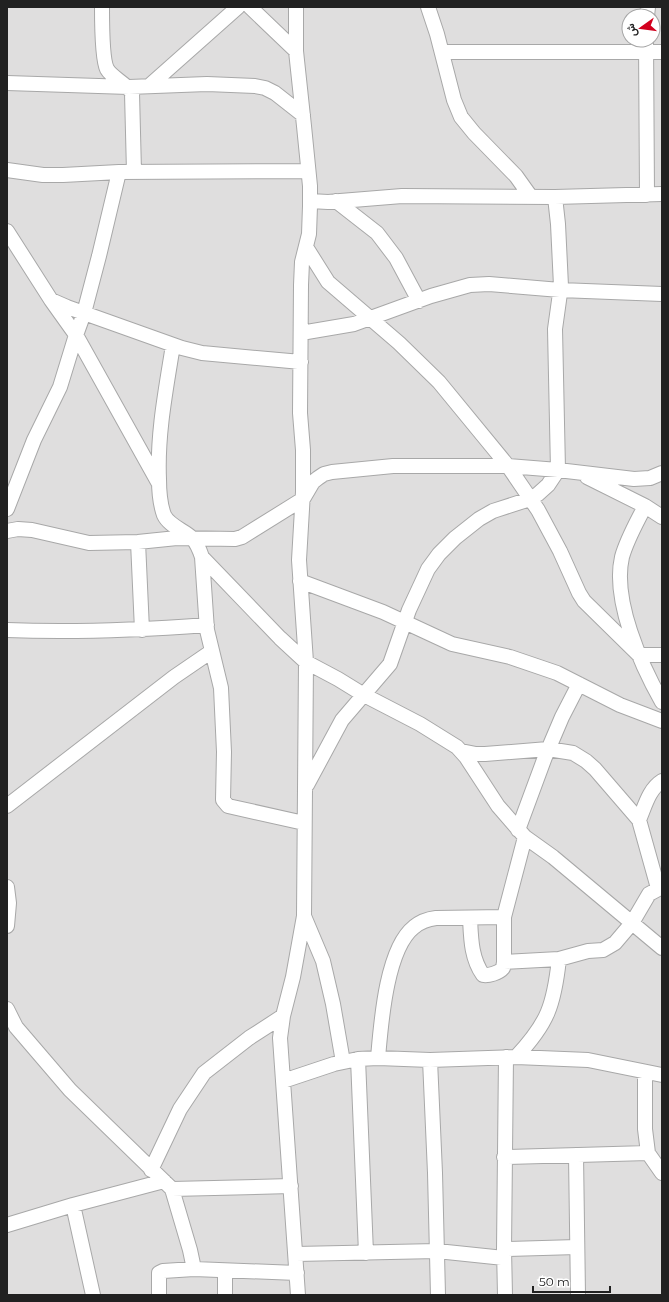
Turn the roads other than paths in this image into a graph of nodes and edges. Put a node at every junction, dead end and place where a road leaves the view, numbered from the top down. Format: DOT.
graph roads {
  1 [pos="102,7"];
  2 [pos="238,7"];
  3 [pos="250,7"];
  4 [pos="296,7"];
  5 [pos="428,7"];
  6 [pos="621,47"];
  7 [pos="645,48"];
  8 [pos="651,48"];
  9 [pos="296,51"];
  10 [pos="442,52"];
  11 [pos="662,52"];
  12 [pos="7,83"];
  13 [pos="150,86"];
  14 [pos="129,88"];
  15 [pos="303,115"];
  16 [pos="7,170"];
  17 [pos="308,171"];
  18 [pos="119,172"];
  19 [pos="134,172"];
  20 [pos="647,194"];
  21 [pos="662,194"];
  22 [pos="531,197"];
  23 [pos="555,197"];
  24 [pos="310,201"];
  25 [pos="336,202"];
  26 [pos="7,231"];
  27 [pos="306,247"];
  28 [pos="560,290"];
  29 [pos="662,294"];
  30 [pos="51,300"];
  31 [pos="419,301"];
  32 [pos="84,313"];
  33 [pos="369,319"];
  34 [pos="301,333"];
  35 [pos="76,335"];
  36 [pos="173,345"];
  37 [pos="300,362"];
  38 [pos="508,466"];
  39 [pos="558,470"];
  40 [pos="577,472"];
  41 [pos="662,473"];
  42 [pos="159,484"];
  43 [pos="530,498"];
  44 [pos="303,499"];
  45 [pos="645,506"];
  46 [pos="7,509"];
  47 [pos="662,517"];
  48 [pos="7,530"];
  49 [pos="193,538"];
  50 [pos="138,542"];
  51 [pos="202,557"];
  52 [pos="300,581"];
  53 [pos="405,621"];
  54 [pos="207,625"];
  55 [pos="7,630"];
  56 [pos="142,630"];
  57 [pos="212,651"];
  58 [pos="639,655"];
  59 [pos="662,655"];
  60 [pos="306,662"];
  61 [pos="579,684"];
  62 [pos="364,695"];
  63 [pos="662,702"];
  64 [pos="662,722"];
  65 [pos="548,749"];
  66 [pos="461,751"];
  67 [pos="662,780"];
  68 [pos="305,789"];
  69 [pos="7,806"];
  70 [pos="639,820"];
  71 [pos="304,823"];
  72 [pos="521,834"];
  73 [pos="7,887"];
  74 [pos="660,887"];
  75 [pos="304,916"];
  76 [pos="504,917"];
  77 [pos="470,918"];
  78 [pos="632,923"];
  79 [pos="7,926"];
  80 [pos="662,948"];
  81 [pos="560,959"];
  82 [pos="504,962"];
  83 [pos="7,1010"];
  84 [pos="284,1016"];
  85 [pos="511,1057"];
  86 [pos="378,1058"];
  87 [pos="358,1059"];
  88 [pos="430,1060"];
  89 [pos="343,1062"];
  90 [pos="645,1072"];
  91 [pos="662,1075"];
  92 [pos="283,1081"];
  93 [pos="648,1153"];
  94 [pos="576,1155"];
  95 [pos="504,1157"];
  96 [pos="151,1170"];
  97 [pos="662,1173"];
  98 [pos="168,1185"];
  99 [pos="291,1186"];
  100 [pos="73,1205"];
  101 [pos="7,1225"];
  102 [pos="577,1247"];
  103 [pos="437,1251"];
  104 [pos="366,1252"];
  105 [pos="296,1254"];
  106 [pos="504,1254"];
  107 [pos="194,1269"];
  108 [pos="225,1271"];
  109 [pos="297,1273"];
  110 [pos="93,1295"];
  111 [pos="159,1295"];
  112 [pos="225,1295"];
  113 [pos="298,1295"];
  114 [pos="438,1295"];
  115 [pos="505,1295"];
  116 [pos="578,1295"];
  1 -- 14 [label="street"];
  2 -- 13 [label="street"];
  3 -- 9 [label="street"];
  4 -- 9 [label="street"];
  5 -- 10 [label="street"];
  6 -- 10 [label="street"];
  7 -- 20 [label="street"];
  8 -- 11 [label="street"];
  9 -- 15 [label="street"];
  10 -- 22 [label="street"];
  12 -- 14 [label="street"];
  13 -- 14 [label="street"];
  13 -- 15 [label="street"];
  14 -- 19 [label="street"];
  15 -- 17 [label="street"];
  16 -- 18 [label="street"];
  17 -- 19 [label="street"];
  17 -- 24 [label="street"];
  18 -- 19 [label="street"];
  18 -- 32 [label="street"];
  20 -- 21 [label="street"];
  20 -- 23 [label="street"];
  22 -- 23 [label="street"];
  22 -- 25 [label="street"];
  23 -- 28 [label="street"];
  24 -- 25 [label="street"];
  24 -- 27 [label="street"];
  25 -- 31 [label="street"];
  26 -- 30 [label="street"];
  27 -- 33 [label="street"];
  27 -- 34 [label="street"];
  28 -- 29 [label="street"];
  28 -- 31 [label="street"];
  28 -- 39 [label="street"];
  30 -- 32 [label="street"];
  30 -- 35 [label="street"];
  31 -- 33 [label="street"];
  32 -- 35 [label="street"];
  32 -- 36 [label="street"];
  33 -- 34 [label="street"];
  33 -- 38 [label="street"];
  34 -- 37 [label="street"];
  35 -- 42 [label="street"];
  35 -- 46 [label="street"];
  36 -- 37 [label="street"];
  36 -- 42 [label="street"];
  37 -- 44 [label="street"];
  38 -- 39 [label="street"];
  38 -- 43 [label="street"];
  38 -- 44 [label="street"];
  39 -- 40 [label="street"];
  39 -- 43 [label="street"];
  40 -- 41 [label="street"];
  40 -- 45 [label="street"];
  42 -- 49 [label="street"];
  43 -- 53 [label="street"];
  43 -- 58 [label="street"];
  44 -- 49 [label="street"];
  44 -- 52 [label="street"];
  45 -- 47 [label="street"];
  45 -- 58 [label="street"];
  48 -- 50 [label="street"];
  49 -- 50 [label="street"];
  49 -- 51 [label="street"];
  50 -- 56 [label="street"];
  51 -- 54 [label="street"];
  51 -- 60 [label="street"];
  52 -- 53 [label="street"];
  52 -- 60 [label="street"];
  53 -- 61 [label="street"];
  53 -- 62 [label="street"];
  54 -- 56 [label="street"];
  54 -- 57 [label="street"];
  55 -- 56 [label="street"];
  57 -- 69 [label="street"];
  57 -- 71 [label="street"];
  58 -- 59 [label="street"];
  58 -- 63 [label="street"];
  60 -- 62 [label="street"];
  60 -- 68 [label="street"];
  61 -- 64 [label="street"];
  61 -- 65 [label="street"];
  62 -- 66 [label="street"];
  62 -- 68 [label="street"];
  65 -- 66 [label="street"];
  65 -- 70 [label="street"];
  65 -- 72 [label="street"];
  66 -- 72 [label="street"];
  67 -- 70 [label="street"];
  68 -- 71 [label="street"];
  70 -- 74 [label="street"];
  71 -- 75 [label="street"];
  72 -- 76 [label="street"];
  72 -- 78 [label="street"];
  73 -- 79 [label="street"];
  74 -- 78 [label="street"];
  75 -- 84 [label="street"];
  75 -- 89 [label="street"];
  76 -- 77 [label="street"];
  76 -- 82 [label="street"];
  77 -- 82 [label="street"];
  77 -- 86 [label="street"];
  78 -- 80 [label="street"];
  78 -- 81 [label="street"];
  81 -- 82 [label="street"];
  81 -- 85 [label="street"];
  83 -- 96 [label="street"];
  84 -- 92 [label="street"];
  84 -- 96 [label="street"];
  85 -- 88 [label="street"];
  85 -- 90 [label="street"];
  85 -- 95 [label="street"];
  86 -- 87 [label="street"];
  86 -- 88 [label="street"];
  87 -- 89 [label="street"];
  87 -- 104 [label="street"];
  88 -- 103 [label="street"];
  89 -- 92 [label="street"];
  90 -- 91 [label="street"];
  90 -- 93 [label="street"];
  92 -- 99 [label="street"];
  93 -- 94 [label="street"];
  93 -- 97 [label="street"];
  94 -- 95 [label="street"];
  94 -- 102 [label="street"];
  95 -- 106 [label="street"];
  96 -- 98 [label="street"];
  98 -- 99 [label="street"];
  98 -- 100 [label="street"];
  98 -- 107 [label="street"];
  99 -- 105 [label="street"];
  100 -- 101 [label="street"];
  100 -- 110 [label="street"];
  102 -- 106 [label="street"];
  102 -- 116 [label="street"];
  103 -- 104 [label="street"];
  103 -- 106 [label="street"];
  103 -- 114 [label="street"];
  104 -- 105 [label="street"];
  105 -- 109 [label="street"];
  106 -- 115 [label="street"];
  107 -- 108 [label="street"];
  107 -- 111 [label="street"];
  108 -- 109 [label="street"];
  108 -- 112 [label="street"];
  109 -- 113 [label="street"];
}
